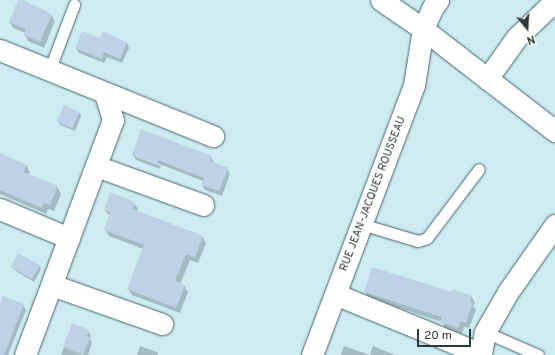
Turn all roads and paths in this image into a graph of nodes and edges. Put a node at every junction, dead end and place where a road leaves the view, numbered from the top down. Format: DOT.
graph roads {
  1 [pos="381,0"];
  2 [pos="438,0"];
  3 [pos="555,1"];
  4 [pos="74,5"];
  5 [pos="423,29"];
  6 [pos="0,50"];
  7 [pos="49,71"];
  8 [pos="487,79"];
  9 [pos="106,94"];
  10 [pos="555,131"];
  11 [pos="214,136"];
  12 [pos="96,166"];
  13 [pos="479,169"];
  14 [pos="203,205"];
  15 [pos="0,209"];
  16 [pos="362,224"];
  17 [pos="555,225"];
  18 [pos="69,238"];
  19 [pos="52,285"];
  20 [pos="335,294"];
  21 [pos="162,324"];
  22 [pos="484,332"];
  23 [pos="481,354"];
  24 [pos="25,355"];
  25 [pos="312,355"];
  26 [pos="538,355"];
  1 -- 5 [label="street"];
  2 -- 5 [label="street, RUE JEAN-JACQUES ROUSSEAU"];
  3 -- 8 [label="street"];
  4 -- 7 [label="lane"];
  5 -- 8 [label="street"];
  5 -- 16 [label="street, RUE JEAN-JACQUES ROUSSEAU"];
  6 -- 7 [label="street"];
  7 -- 9 [label="street"];
  8 -- 10 [label="street"];
  9 -- 11 [label="street"];
  9 -- 12 [label="street"];
  12 -- 14 [label="street"];
  12 -- 18 [label="street"];
  13 -- 16 [label="lane"];
  15 -- 18 [label="street"];
  16 -- 20 [label="street, RUE JEAN-JACQUES ROUSSEAU"];
  17 -- 22 [label="street"];
  18 -- 19 [label="street"];
  19 -- 21 [label="street"];
  19 -- 24 [label="street"];
  20 -- 23 [label="street"];
  20 -- 25 [label="street, RUE JEAN-JACQUES ROUSSEAU"];
  22 -- 23 [label="street"];
  22 -- 26 [label="lane"];
}
